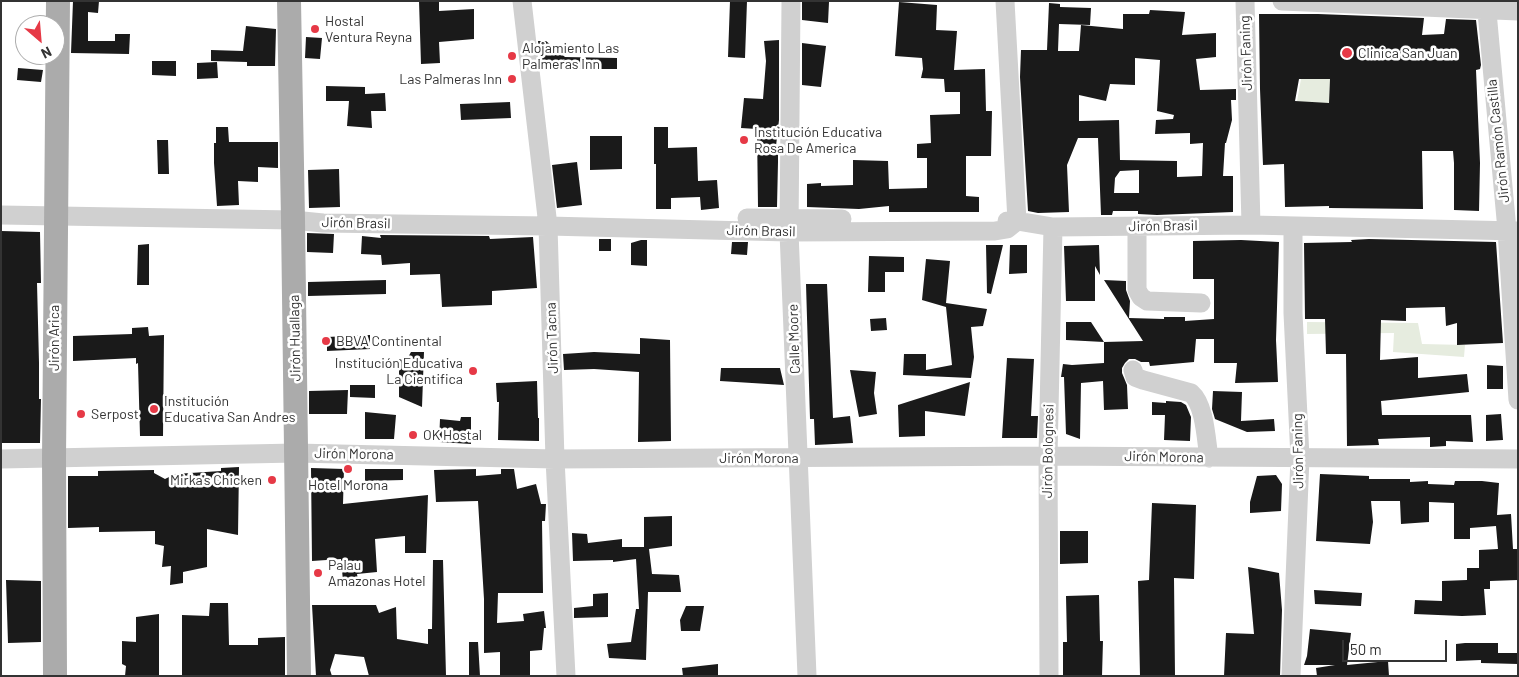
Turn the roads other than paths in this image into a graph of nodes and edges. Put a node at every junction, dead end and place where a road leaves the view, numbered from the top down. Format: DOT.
graph roads {
  1 [pos="58,1"];
  2 [pos="289,1"];
  3 [pos="522,1"];
  4 [pos="791,1"];
  5 [pos="1005,1"];
  6 [pos="1245,1"];
  7 [pos="1282,1"];
  8 [pos="1485,5"];
  9 [pos="1518,11"];
  10 [pos="1,215"];
  11 [pos="55,216"];
  12 [pos="294,220"];
  13 [pos="1017,221"];
  14 [pos="548,223"];
  15 [pos="790,225"];
  16 [pos="1251,225"];
  17 [pos="1137,226"];
  18 [pos="1293,226"];
  19 [pos="1053,227"];
  20 [pos="1512,230"];
  21 [pos="1201,303"];
  22 [pos="1133,370"];
  23 [pos="1518,400"];
  24 [pos="296,453"];
  25 [pos="1048,456"];
  26 [pos="54,458"];
  27 [pos="798,458"];
  28 [pos="1209,458"];
  29 [pos="1300,458"];
  30 [pos="1,459"];
  31 [pos="555,459"];
  32 [pos="1518,459"];
  33 [pos="55,676"];
  34 [pos="299,676"];
  35 [pos="566,676"];
  36 [pos="807,676"];
  37 [pos="1049,676"];
  38 [pos="1291,676"];
  1 -- 11 [label="main road, Jirón Arica"];
  2 -- 12 [label="main road, Jirón Huallaga"];
  3 -- 14 [label="street, Jirón Tacna"];
  4 -- 15 [label="street, Calle Moore"];
  5 -- 13 [label="street"];
  6 -- 16 [label="street, Jirón Faning"];
  7 -- 8 [label="street"];
  8 -- 9 [label="street"];
  8 -- 20 [label="street, Jirón Ramón Castilla"];
  10 -- 11 [label="street"];
  11 -- 12 [label="street"];
  11 -- 26 [label="main road, Jirón Arica"];
  12 -- 14 [label="street, Jirón Brasil"];
  12 -- 24 [label="main road, Jirón Huallaga"];
  13 -- 15 [label="street, Jirón Brasil"];
  13 -- 19 [label="street, Jirón Brasil"];
  14 -- 15 [label="street, Jirón Brasil"];
  14 -- 31 [label="street, Jirón Tacna"];
  15 -- 27 [label="street, Calle Moore"];
  16 -- 17 [label="street, Jirón Brasil"];
  16 -- 18 [label="street, Jirón Brasil"];
  17 -- 19 [label="street, Jirón Brasil"];
  17 -- 21 [label="street"];
  18 -- 20 [label="street, Jirón Brasil"];
  18 -- 29 [label="street, Jirón Faning"];
  19 -- 25 [label="street, Jirón Bolognesi"];
  20 -- 23 [label="street, Jirón Ramón Castilla"];
  22 -- 28 [label="street"];
  24 -- 26 [label="street, Jirón Morona"];
  24 -- 31 [label="street, Jirón Morona"];
  24 -- 34 [label="main road, Jirón Huallaga"];
  25 -- 27 [label="street, Jirón Morona"];
  25 -- 28 [label="street, Jirón Morona"];
  25 -- 37 [label="street, Jirón Bolognesi"];
  26 -- 30 [label="street, Jirón Morona"];
  26 -- 33 [label="main road, Jirón Arica"];
  27 -- 31 [label="street, Jirón Morona"];
  27 -- 36 [label="street, Calle Moore"];
  28 -- 29 [label="street, Jirón Morona"];
  29 -- 32 [label="street, Jirón Morona"];
  29 -- 38 [label="street, Jirón Faning"];
  31 -- 35 [label="street, Jirón Tacna"];
}
